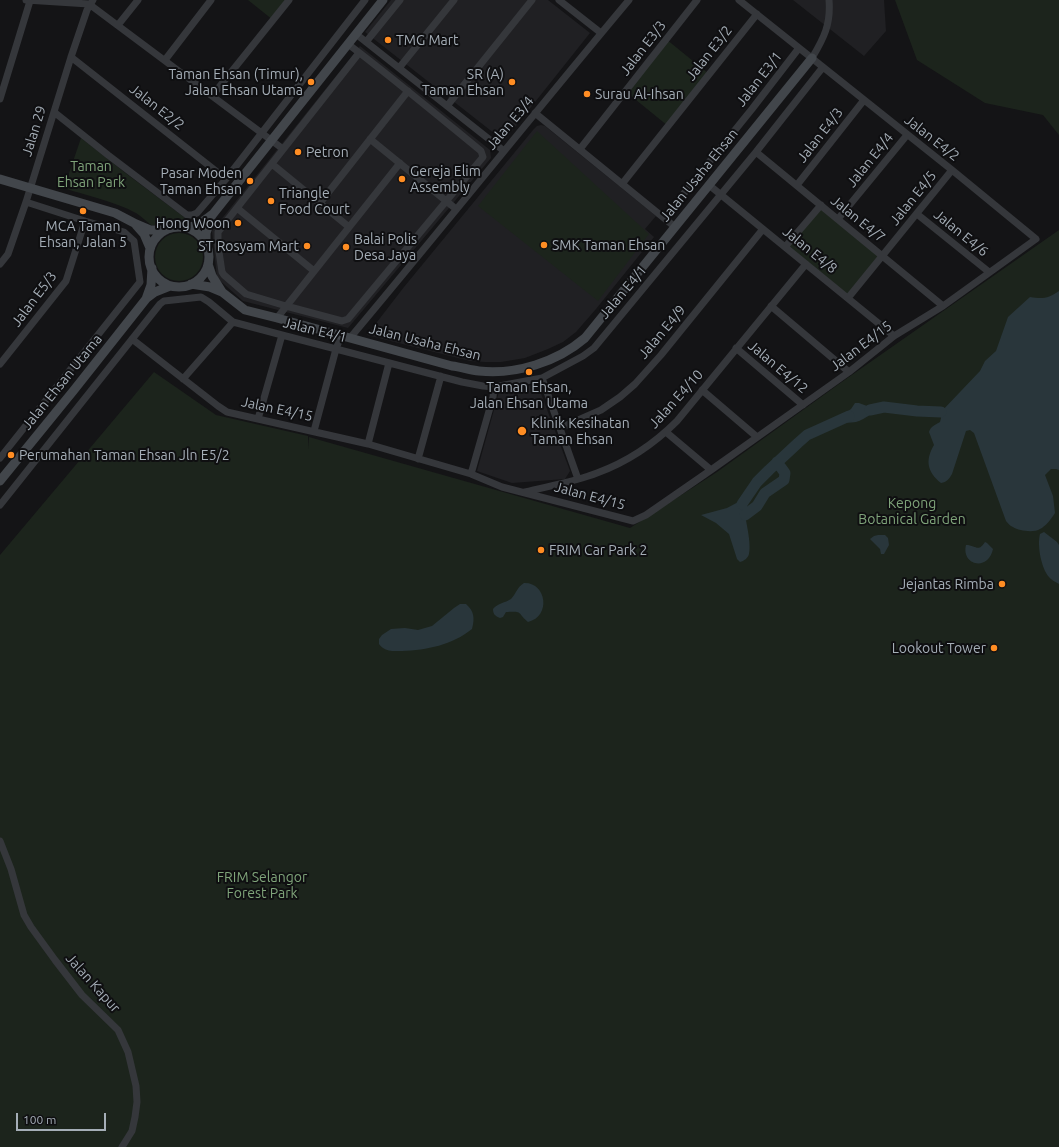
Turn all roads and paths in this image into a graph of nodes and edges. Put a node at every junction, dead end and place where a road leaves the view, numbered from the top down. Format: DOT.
graph roads {
  1 [pos="28,0"];
  2 [pos="138,0"];
  3 [pos="211,0"];
  4 [pos="289,0"];
  5 [pos="365,0"];
  6 [pos="383,0"];
  7 [pos="400,0"];
  8 [pos="454,0"];
  9 [pos="532,0"];
  10 [pos="560,0"];
  11 [pos="629,0"];
  12 [pos="697,0"];
  13 [pos="739,0"];
  14 [pos="829,0"];
  15 [pos="90,1"];
  16 [pos="757,14"];
  17 [pos="118,25"];
  18 [pos="602,33"];
  19 [pos="356,34"];
  20 [pos="366,42"];
  21 [pos="348,44"];
  22 [pos="799,48"];
  23 [pos="359,53"];
  24 [pos="71,57"];
  25 [pos="812,58"];
  26 [pos="164,60"];
  27 [pos="823,67"];
  28 [pos="399,68"];
  29 [pos="408,91"];
  30 [pos="212,96"];
  31 [pos="0,99"];
  32 [pos="864,100"];
  33 [pos="447,106"];
  34 [pos="54,112"];
  35 [pos="535,113"];
  36 [pos="261,133"];
  37 [pos="907,135"];
  38 [pos="370,139"];
  39 [pos="271,141"];
  40 [pos="283,149"];
  41 [pos="580,149"];
  42 [pos="504,151"];
  43 [pos="756,152"];
  44 [pos="400,163"];
  45 [pos="272,164"];
  46 [pos="952,170"];
  47 [pos="0,179"];
  48 [pos="226,179"];
  49 [pos="622,184"];
  50 [pos="709,185"];
  51 [pos="797,186"];
  52 [pos="31,188"];
  53 [pos="721,194"];
  54 [pos="26,202"];
  55 [pos="446,202"];
  56 [pos="320,203"];
  57 [pos="821,205"];
  58 [pos="237,208"];
  59 [pos="456,209"];
  60 [pos="213,214"];
  61 [pos="917,214"];
  62 [pos="664,218"];
  63 [pos="838,220"];
  64 [pos="85,221"];
  65 [pos="136,224"];
  66 [pos="183,227"];
  67 [pos="349,227"];
  68 [pos="675,227"];
  69 [pos="763,229"];
  70 [pos="166,230"];
  71 [pos="1036,239"];
  72 [pos="206,244"];
  73 [pos="785,247"];
  74 [pos="150,248"];
  75 [pos="882,256"];
  76 [pos="0,264"];
  77 [pos="208,264"];
  78 [pos="806,264"];
  79 [pos="152,268"];
  80 [pos="314,271"];
  81 [pos="990,272"];
  82 [pos="191,284"];
  83 [pos="170,286"];
  84 [pos="222,292"];
  85 [pos="848,298"];
  86 [pos="146,299"];
  87 [pos="286,306"];
  88 [pos="771,306"];
  89 [pos="943,306"];
  90 [pos="277,318"];
  91 [pos="233,322"];
  92 [pos="282,336"];
  93 [pos="894,336"];
  94 [pos="346,337"];
  95 [pos="585,338"];
  96 [pos="132,339"];
  97 [pos="594,348"];
  98 [pos="736,348"];
  99 [pos="336,349"];
  100 [pos="389,363"];
  101 [pos="0,364"];
  102 [pos="849,372"];
  103 [pos="441,376"];
  104 [pos="542,378"];
  105 [pos="183,380"];
  106 [pos="494,387"];
  107 [pos="74,390"];
  108 [pos="702,390"];
  109 [pos="85,397"];
  110 [pos="803,405"];
  111 [pos="258,418"];
  112 [pos="560,428"];
  113 [pos="314,430"];
  114 [pos="666,432"];
  115 [pos="757,437"];
  116 [pos="368,444"];
  117 [pos="0,458"];
  118 [pos="418,459"];
  119 [pos="711,470"];
  120 [pos="471,474"];
  121 [pos="1,477"];
  122 [pos="578,479"];
  123 [pos="524,492"];
  124 [pos="0,505"];
  125 [pos="0,841"];
  126 [pos="122,1147"];
  1 -- 15 [label="street"];
  1 -- 31 [label="street"];
  2 -- 17 [label="street"];
  3 -- 26 [label="street"];
  4 -- 30 [label="street"];
  5 -- 36 [label="street"];
  6 -- 19 [label="street"];
  7 -- 20 [label="street"];
  8 -- 28 [label="street"];
  9 -- 33 [label="street"];
  10 -- 18 [label="street"];
  11 -- 18 [label="street, Jalan E3/4"];
  12 -- 41 [label="street, Jalan E3/3"];
  13 -- 16 [label="street, Jalan E4/2"];
  14 -- 25 [label="street, Jalan Usaha Ehsan"];
  15 -- 17 [label="street"];
  15 -- 24 [label="street, Jalan 29"];
  16 -- 22 [label="street, Jalan E4/2"];
  16 -- 49 [label="street, Jalan E3/2"];
  17 -- 26 [label="street"];
  18 -- 35 [label="street, Jalan E3/4"];
  19 -- 20 [label="street"];
  19 -- 21 [label="street"];
  20 -- 28 [label="street"];
  21 -- 23 [label="street"];
  21 -- 39 [label="street"];
  22 -- 25 [label="street, Jalan E4/2"];
  22 -- 62 [label="street, Jalan E3/1"];
  23 -- 29 [label="street"];
  23 -- 40 [label="street"];
  24 -- 34 [label="street, Jalan 29"];
  24 -- 48 [label="street, Jalan E2/2"];
  25 -- 27 [label="street, Jalan E4/2"];
  25 -- 50 [label="street, Jalan Usaha Ehsan"];
  26 -- 30 [label="street"];
  27 -- 32 [label="street, Jalan E4/2"];
  27 -- 43 [label="street, Jalan E4/1"];
  28 -- 33 [label="street"];
  29 -- 38 [label="street"];
  29 -- 55 [label="street"];
  30 -- 36 [label="street"];
  32 -- 37 [label="street, Jalan E4/2"];
  32 -- 51 [label="street, Jalan E4/3"];
  33 -- 42 [label="street"];
  34 -- 48 [label="street"];
  34 -- 52 [label="street, Jalan 29"];
  35 -- 41 [label="street"];
  35 -- 42 [label="street, Jalan E3/4"];
  36 -- 39 [label="street"];
  36 -- 48 [label="street"];
  37 -- 46 [label="street, Jalan E4/2"];
  37 -- 63 [label="street, Jalan E4/4"];
  38 -- 44 [label="street"];
  38 -- 56 [label="street"];
  39 -- 40 [label="street"];
  39 -- 60 [label="street"];
  40 -- 45 [label="street"];
  41 -- 49 [label="street"];
  42 -- 59 [label="street, Jalan E3/4"];
  43 -- 51 [label="street, Jalan E4/7"];
  43 -- 53 [label="street, Jalan E4/1"];
  44 -- 55 [label="street"];
  44 -- 67 [label="street"];
  45 -- 56 [label="street"];
  45 -- 58 [label="street"];
  46 -- 61 [label="street, Jalan E4/5"];
  46 -- 71 [label="street, Jalan E4/2"];
  47 -- 52 [label="street"];
  49 -- 62 [label="street"];
  50 -- 53 [label="street, Jalan E4/8"];
  50 -- 68 [label="street, Jalan Usaha Ehsan"];
  51 -- 57 [label="street, Jalan E4/7"];
  52 -- 54 [label="street, Jalan 29"];
  52 -- 65 [label="street"];
  53 -- 69 [label="street, Jalan E4/8"];
  53 -- 97 [label="street, Jalan E4/1"];
  54 -- 64 [label="street"];
  54 -- 76 [label="street, Jalan 29"];
  55 -- 59 [label="street"];
  55 -- 87 [label="street"];
  56 -- 67 [label="street"];
  57 -- 63 [label="street, Jalan E4/7"];
  57 -- 73 [label="street"];
  58 -- 80 [label="street"];
  58 -- 87 [label="street"];
  59 -- 94 [label="street, Jalan E3/4"];
  60 -- 66 [label="street"];
  60 -- 72 [label="street"];
  61 -- 75 [label="street, Jalan E4/5"];
  61 -- 81 [label="street, Jalan E4/6"];
  62 -- 68 [label="street"];
  63 -- 75 [label="street, Jalan E4/7"];
  64 -- 101 [label="street, Jalan E5/3"];
  64 -- 117 [label="street"];
  65 -- 70 [label="street"];
  65 -- 74 [label="street"];
  66 -- 70 [label="street"];
  66 -- 72 [label="street"];
  67 -- 80 [label="street"];
  68 -- 95 [label="street, Jalan Usaha Ehsan"];
  69 -- 73 [label="street, Jalan E4/8"];
  69 -- 112 [label="street, Jalan E4/9"];
  70 -- 74 [label="street"];
  71 -- 81 [label="street, Jalan E4/15"];
  72 -- 77 [label="street"];
  73 -- 78 [label="street, Jalan E4/8"];
  74 -- 79 [label="street"];
  75 -- 85 [label="street, Jalan E4/5"];
  75 -- 89 [label="street, Jalan E4/7"];
  77 -- 82 [label="street"];
  77 -- 84 [label="street, Jalan Usaha Ehsan"];
  78 -- 85 [label="street, Jalan E4/8"];
  78 -- 88 [label="street, Jalan E4/10"];
  79 -- 83 [label="street"];
  79 -- 86 [label="street, Jalan Ehsan Utama"];
  80 -- 87 [label="street"];
  81 -- 89 [label="street, Jalan E4/15"];
  82 -- 83 [label="street"];
  82 -- 84 [label="street, Jalan Usaha Ehsan"];
  83 -- 86 [label="street, Jalan Ehsan Utama"];
  84 -- 90 [label="street, Jalan Usaha Ehsan"];
  85 -- 93 [label="street, Jalan E4/8"];
  86 -- 107 [label="street, Jalan Ehsan Utama"];
  87 -- 90 [label="street"];
  88 -- 98 [label="street, Jalan E4/10"];
  88 -- 102 [label="street"];
  89 -- 93 [label="street, Jalan E4/15"];
  90 -- 94 [label="street, Jalan Usaha Ehsan"];
  91 -- 92 [label="street, Jalan E4/1"];
  91 -- 96 [label="street"];
  91 -- 105 [label="street"];
  92 -- 99 [label="street, Jalan E4/1"];
  92 -- 111 [label="street"];
  93 -- 102 [label="street, Jalan E4/15"];
  94 -- 95 [label="street, Jalan Usaha Ehsan"];
  94 -- 99 [label="street, Jalan E3/4"];
  95 -- 97 [label="street"];
  96 -- 105 [label="street, Jalan E4/15"];
  96 -- 109 [label="street"];
  97 -- 104 [label="street, Jalan E4/1"];
  98 -- 108 [label="street, Jalan E4/10"];
  98 -- 110 [label="street, Jalan E4/12"];
  99 -- 100 [label="street, Jalan E4/1"];
  99 -- 113 [label="street, Jalan E3/4"];
  100 -- 103 [label="street, Jalan E4/1"];
  100 -- 116 [label="street"];
  102 -- 110 [label="street, Jalan E4/15"];
  103 -- 106 [label="street, Jalan E4/1"];
  103 -- 118 [label="street"];
  104 -- 106 [label="street, Jalan E4/1"];
  104 -- 112 [label="street"];
  105 -- 111 [label="street, Jalan E4/15"];
  106 -- 120 [label="street"];
  107 -- 109 [label="street"];
  107 -- 121 [label="street, Jalan Ehsan Utama"];
  108 -- 114 [label="street, Jalan E4/10"];
  108 -- 115 [label="street"];
  109 -- 124 [label="street"];
  110 -- 115 [label="street, Jalan E4/15"];
  111 -- 113 [label="street, Jalan E4/15"];
  112 -- 122 [label="street"];
  113 -- 116 [label="street, Jalan E4/15"];
  114 -- 119 [label="street"];
  114 -- 122 [label="street, Jalan E4/10"];
  115 -- 119 [label="street, Jalan E4/15"];
  116 -- 118 [label="street, Jalan E4/15"];
  118 -- 120 [label="street, Jalan E4/15"];
  119 -- 123 [label="street, Jalan E4/15"];
  120 -- 123 [label="street, Jalan E4/15"];
  122 -- 123 [label="street, Jalan E4/10"];
  125 -- 126 [label="street, Jalan Kapur"];
}
